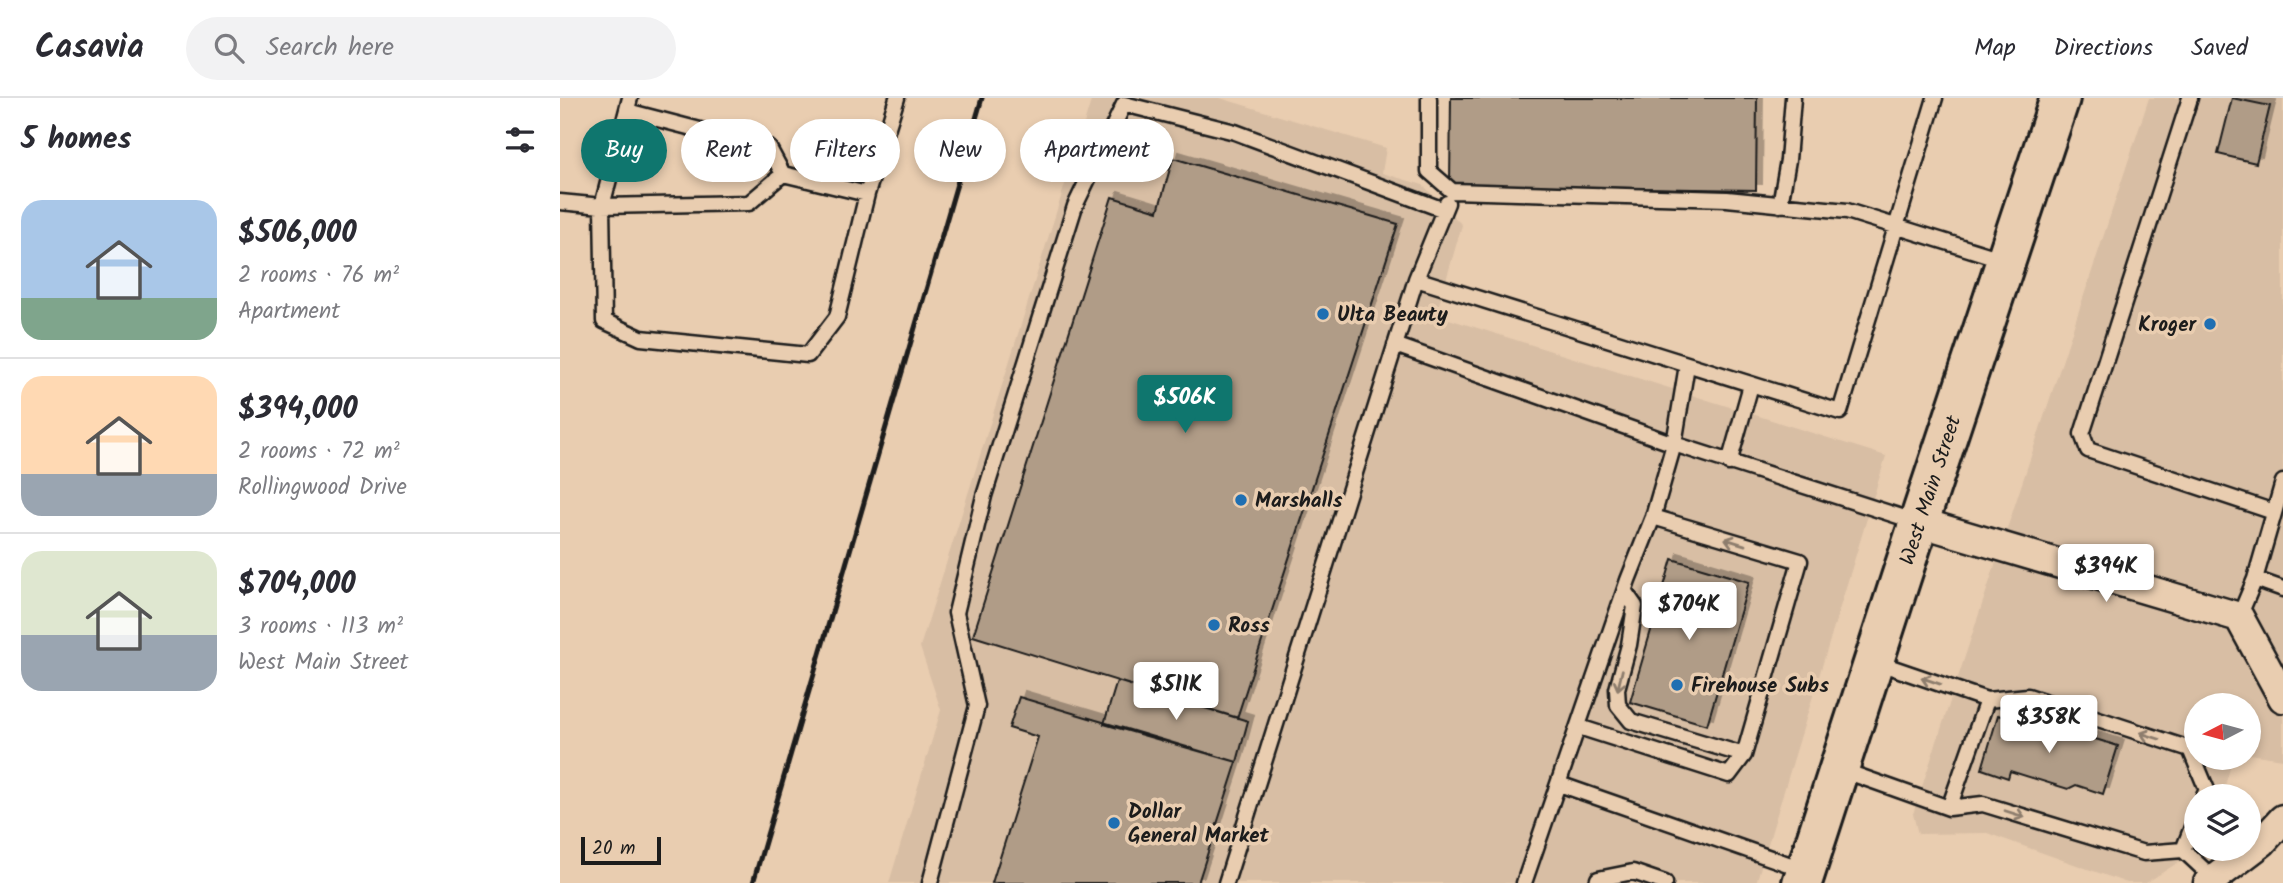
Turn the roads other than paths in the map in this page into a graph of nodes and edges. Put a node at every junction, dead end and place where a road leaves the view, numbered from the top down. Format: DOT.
graph roads {
  1 [pos="897,98"];
  2 [pos="1429,98"];
  3 [pos="1793,98"];
  4 [pos="1935,98"];
  5 [pos="2060,98"];
  6 [pos="2189,98"];
  7 [pos="629,104"];
  8 [pos="783,174"];
  9 [pos="1452,191"];
  10 [pos="867,194"];
  11 [pos="560,202"];
  12 [pos="1780,205"];
  13 [pos="602,206"];
  14 [pos="1444,210"];
  15 [pos="1896,226"];
  16 [pos="2006,261"];
  17 [pos="1416,279"];
  18 [pos="1395,345"];
  19 [pos="1687,365"];
  20 [pos="1751,385"];
  21 [pos="1674,444"];
  22 [pos="1729,463"];
  23 [pos="2283,482"];
  24 [pos="1653,517"];
  25 [pos="1919,522"];
  26 [pos="2276,522"];
  27 [pos="2255,579"];
  28 [pos="2283,589"];
  29 [pos="1625,592"];
  30 [pos="2239,617"];
  31 [pos="1875,662"];
  32 [pos="2283,698"];
  33 [pos="1987,700"];
  34 [pos="1579,727"];
  35 [pos="1744,755"];
  36 [pos="1840,769"];
  37 [pos="1559,784"];
  38 [pos="2205,784"];
  39 [pos="1949,808"];
  40 [pos="2283,818"];
  41 [pos="2183,850"];
  42 [pos="1804,877"];
  43 [pos="2211,881"];
  44 [pos="930,883"];
  45 [pos="1226,883"];
  46 [pos="1524,883"];
  47 [pos="1597,883"];
  48 [pos="1665,883"];
  1 -- 10 [label="lane"];
  2 -- 9 [label="lane"];
  3 -- 12 [label="lane"];
  4 -- 15 [label="lane"];
  5 -- 16 [label="main road, West Main Street"];
  6 -- 26 [label="lane"];
  7 -- 8 [label="lane"];
  7 -- 13 [label="lane"];
  8 -- 10 [label="lane"];
  8 -- 13 [label="lane"];
  9 -- 12 [label="lane"];
  9 -- 14 [label="lane"];
  10 -- 13 [label="lane"];
  11 -- 13 [label="lane"];
  12 -- 15 [label="lane"];
  14 -- 17 [label="lane"];
  14 -- 44 [label="lane"];
  15 -- 16 [label="lane"];
  15 -- 20 [label="lane"];
  16 -- 25 [label="main road, West Main Street"];
  17 -- 18 [label="lane"];
  17 -- 19 [label="lane"];
  18 -- 21 [label="lane"];
  18 -- 45 [label="lane"];
  19 -- 20 [label="lane"];
  19 -- 21 [label="lane"];
  20 -- 22 [label="lane"];
  21 -- 22 [label="lane"];
  21 -- 24 [label="lane"];
  22 -- 25 [label="lane"];
  23 -- 26 [label="lane"];
  24 -- 29 [label="lane"];
  35 -- 24 [label="lane, one-way"];
  25 -- 30 [label="street"];
  25 -- 31 [label="main road, West Main Street"];
  26 -- 27 [label="lane"];
  27 -- 28 [label="lane"];
  27 -- 30 [label="lane"];
  29 -- 34 [label="lane"];
  29 -- 35 [label="lane, one-way"];
  30 -- 32 [label="street"];
  33 -- 31 [label="lane, one-way"];
  31 -- 36 [label="main road, West Main Street"];
  38 -- 33 [label="lane, one-way"];
  33 -- 39 [label="lane"];
  34 -- 35 [label="lane"];
  34 -- 37 [label="lane"];
  36 -- 39 [label="lane"];
  36 -- 42 [label="main road, West Main Street"];
  37 -- 42 [label="lane"];
  37 -- 46 [label="lane"];
  39 -- 41 [label="lane, one-way"];
  40 -- 43 [label="street"];
  41 -- 43 [label="lane"];
  47 -- 48 [label="lane"];
}
